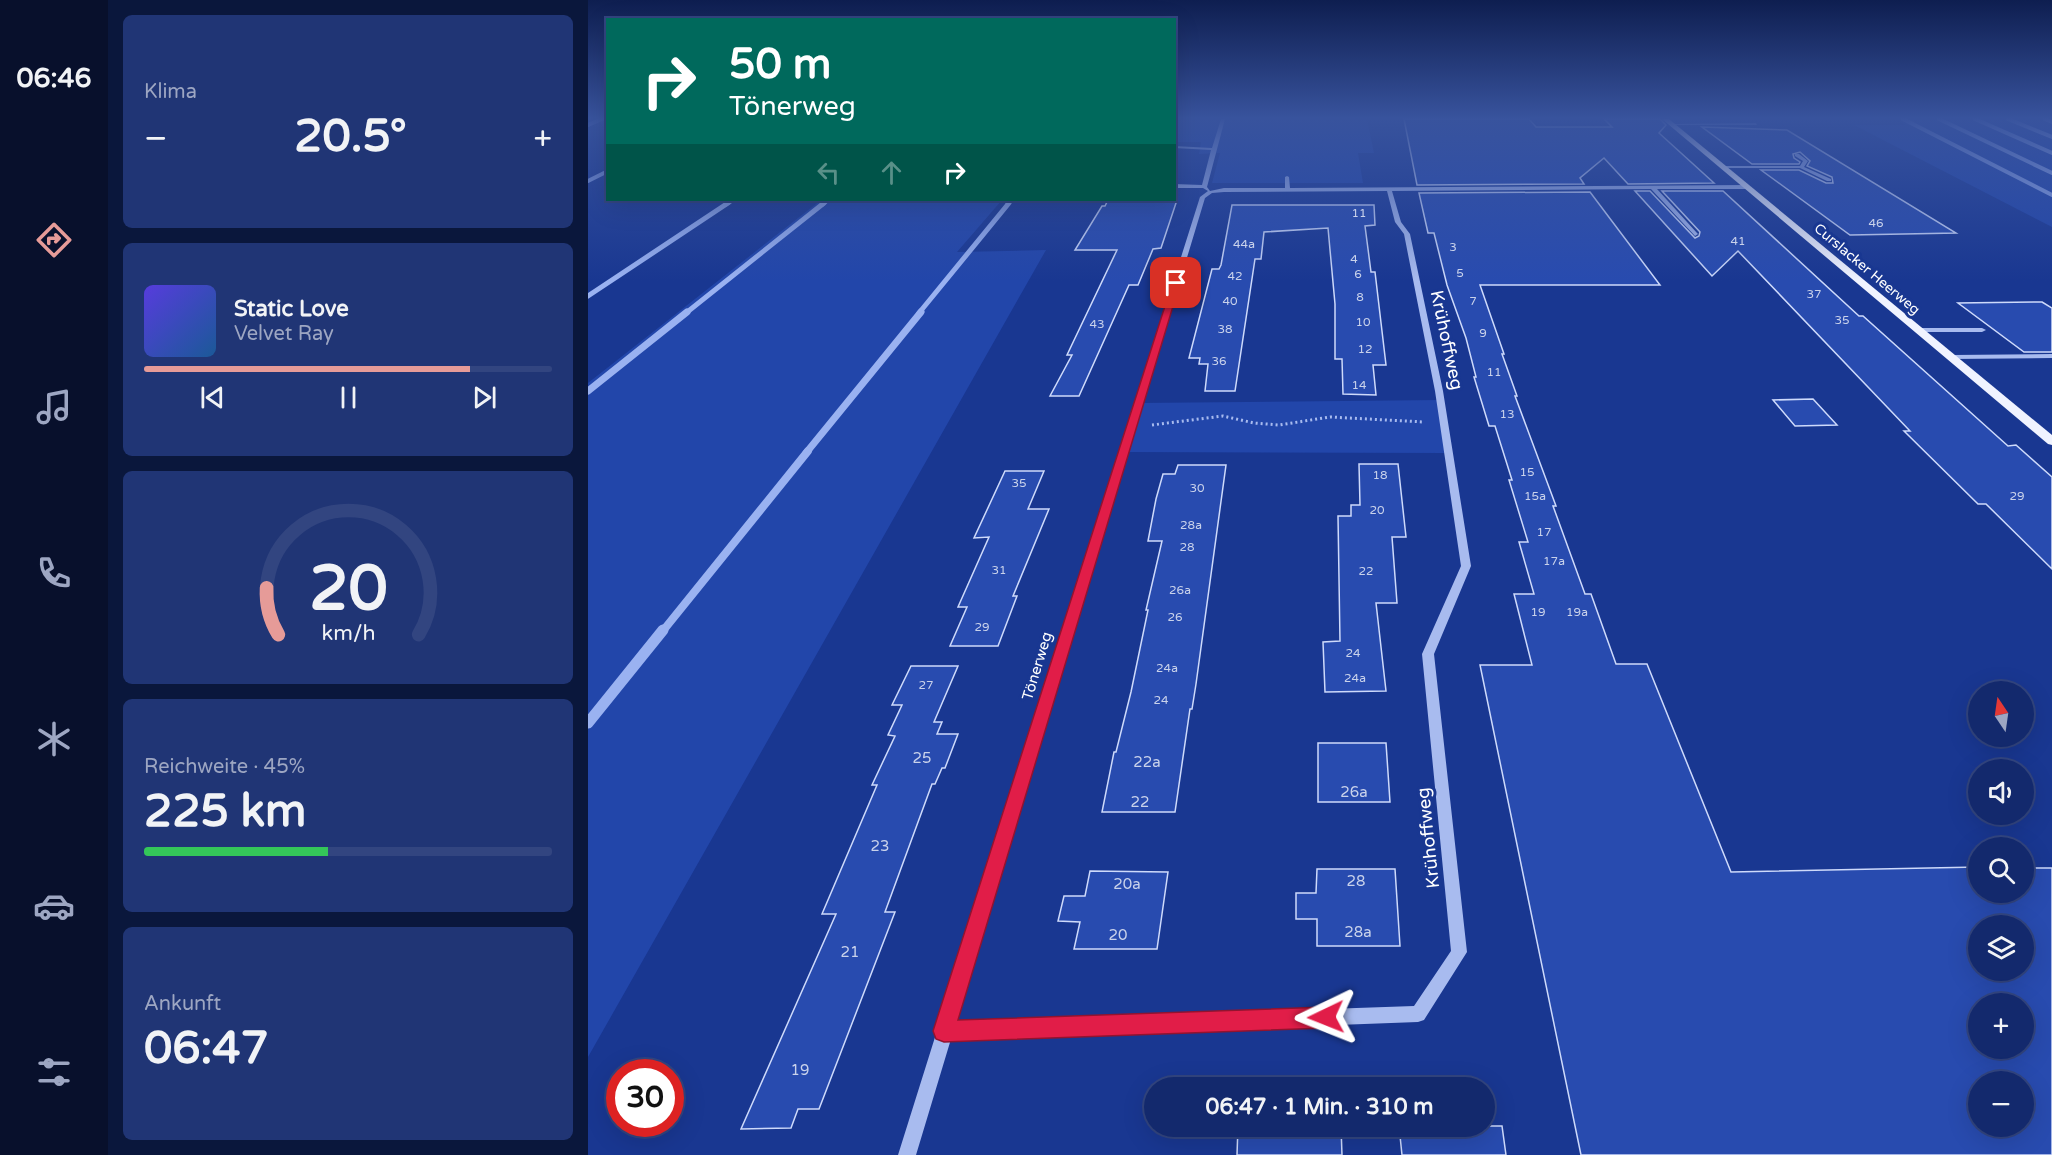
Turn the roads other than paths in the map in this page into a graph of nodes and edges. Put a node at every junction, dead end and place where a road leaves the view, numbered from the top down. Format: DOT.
graph roads {
  1 [pos="1210,173"];
  2 [pos="1730,173"];
  3 [pos="1814,173"];
  4 [pos="1287,177"];
  5 [pos="1829,180"];
  6 [pos="1176,186"];
  7 [pos="1652,187"];
  8 [pos="1747,187"];
  9 [pos="1207,189"];
  10 [pos="1389,189"];
  11 [pos="1288,190"];
  12 [pos="1695,234"];
  13 [pos="1919,330"];
  14 [pos="1982,330"];
  15 [pos="2052,356"];
  16 [pos="1952,357"];
  17 [pos="2041,431"];
  18 [pos="2052,431"];
  19 [pos="2052,441"];
  20 [pos="944,1031"];
  21 [pos="907,1155"];
  1 -- 9 [label="street, Tönerweg"];
  2 -- 8 [label="main road, Curslacker Heerweg"];
  3 -- 5 [label="street"];
  4 -- 11 [label="street"];
  6 -- 9 [label="street"];
  7 -- 8 [label="street"];
  7 -- 10 [label="street"];
  7 -- 12 [label="street"];
  8 -- 13 [label="main road, Curslacker Heerweg"];
  9 -- 11 [label="street"];
  9 -- 20 [label="street, Tönerweg"];
  10 -- 11 [label="street"];
  10 -- 20 [label="street, Krühoffweg"];
  13 -- 14 [label="street"];
  13 -- 16 [label="main road, Curslacker Heerweg"];
  15 -- 16 [label="street"];
  16 -- 17 [label="main road, Curslacker Heerweg"];
  17 -- 18 [label="street"];
  17 -- 19 [label="main road, Curslacker Heerweg"];
  20 -- 21 [label="street, Tönerweg"];
}
